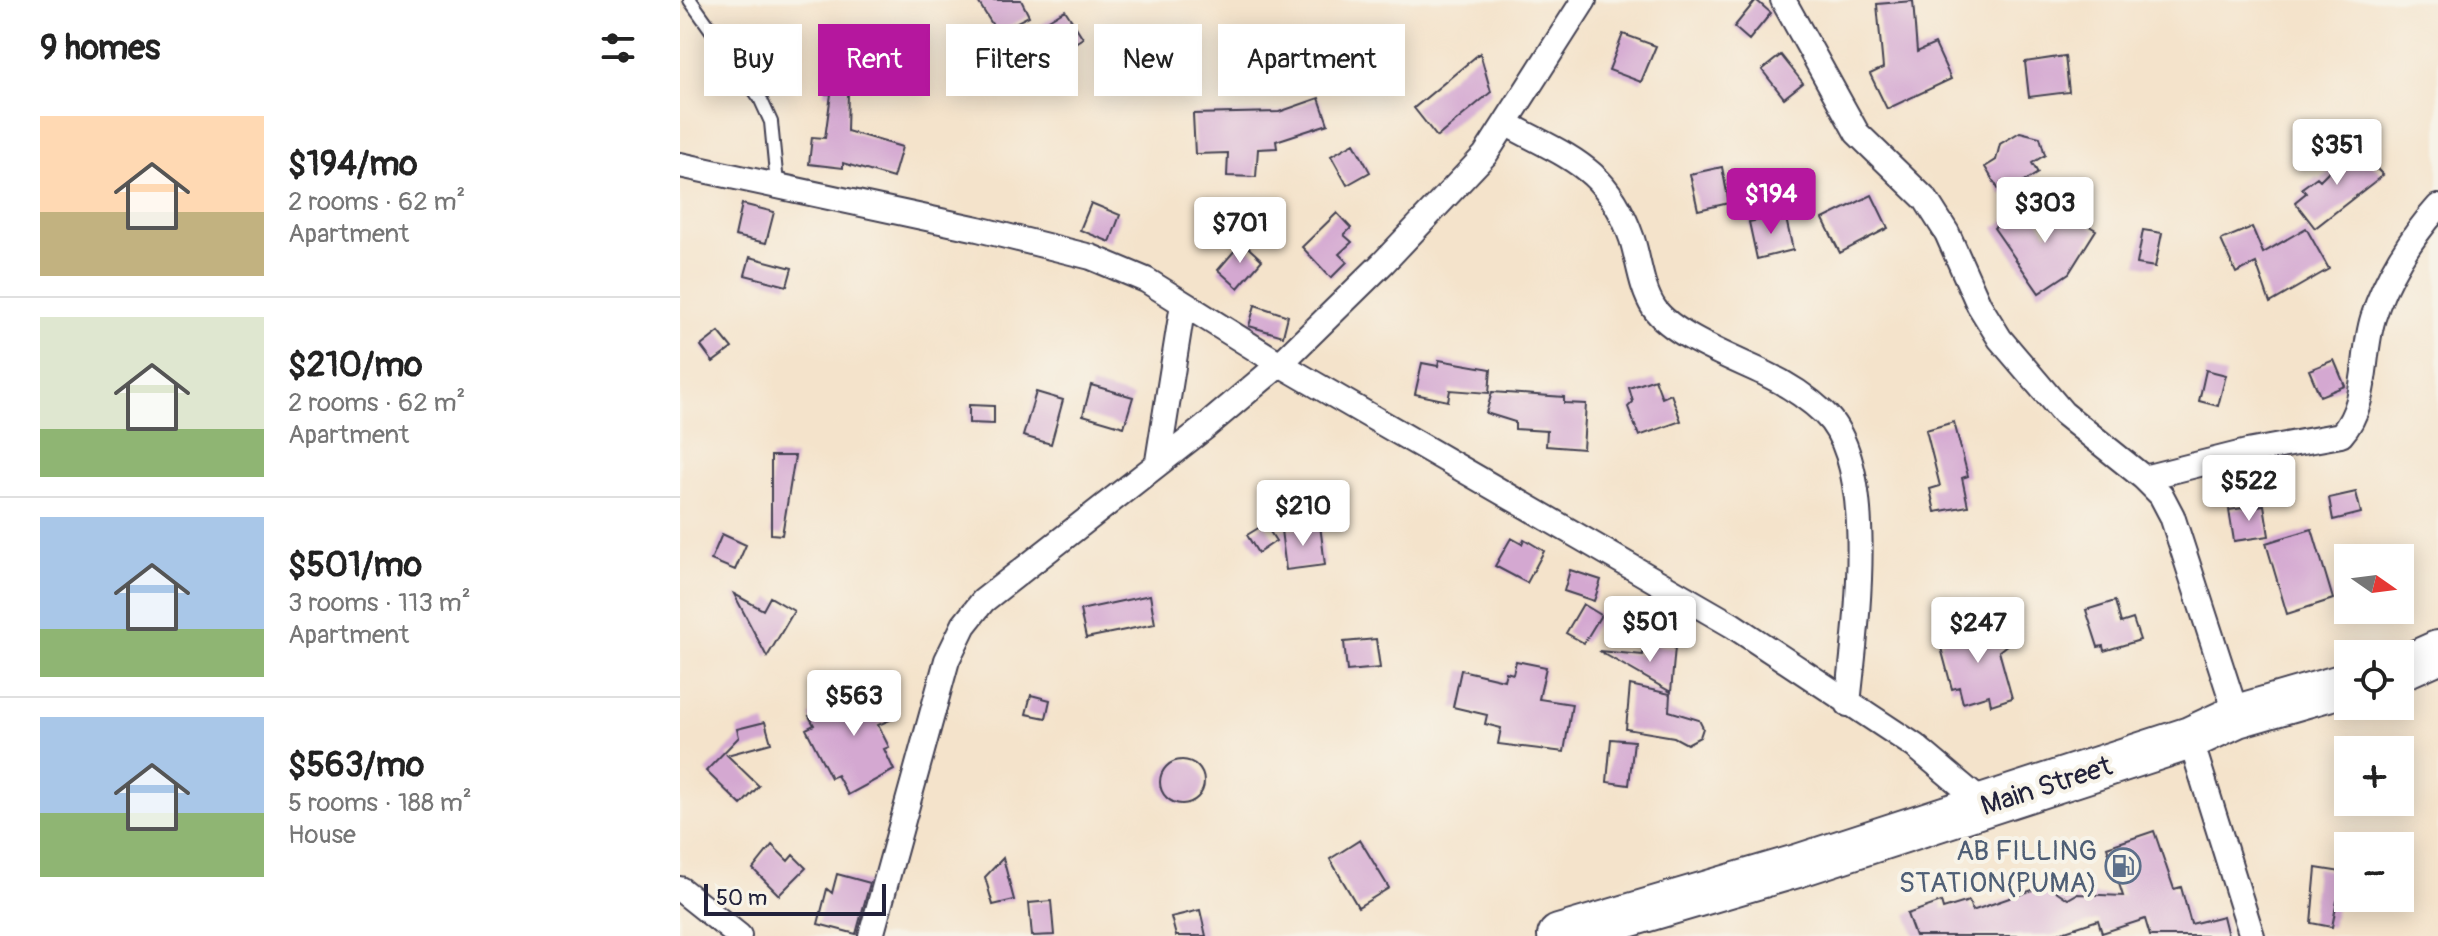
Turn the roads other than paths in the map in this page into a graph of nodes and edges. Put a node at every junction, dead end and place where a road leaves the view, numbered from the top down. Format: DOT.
graph roads {
  1 [pos="690,0"];
  2 [pos="1584,0"];
  3 [pos="1783,0"];
  4 [pos="1507,124"];
  5 [pos="680,165"];
  6 [pos="777,184"];
  7 [pos="2438,207"];
  8 [pos="1183,304"];
  9 [pos="1280,364"];
  10 [pos="1158,461"];
  11 [pos="2144,478"];
  12 [pos="2438,652"];
  13 [pos="2414,663"];
  14 [pos="2334,688"];
  15 [pos="1848,704"];
  16 [pos="2237,716"];
  17 [pos="2190,738"];
  18 [pos="1985,805"];
  19 [pos="680,889"];
  20 [pos="739,936"];
  21 [pos="871,936"];
  22 [pos="1559,936"];
  23 [pos="2252,936"];
  1 -- 6 [label="lane"];
  2 -- 4 [label="street"];
  3 -- 11 [label="street"];
  4 -- 9 [label="street"];
  4 -- 15 [label="street"];
  5 -- 6 [label="street"];
  6 -- 8 [label="street"];
  7 -- 11 [label="street"];
  8 -- 9 [label="street"];
  8 -- 10 [label="street"];
  9 -- 10 [label="street"];
  9 -- 15 [label="street"];
  10 -- 21 [label="street"];
  11 -- 16 [label="street"];
  12 -- 13 [label="highway"];
  14 -- 16 [label="highway, Main Street"];
  15 -- 18 [label="street"];
  16 -- 17 [label="highway, Main Street"];
  17 -- 18 [label="highway, Main Street"];
  17 -- 23 [label="street"];
  18 -- 22 [label="highway, Main Street"];
  19 -- 20 [label="street"];
}
